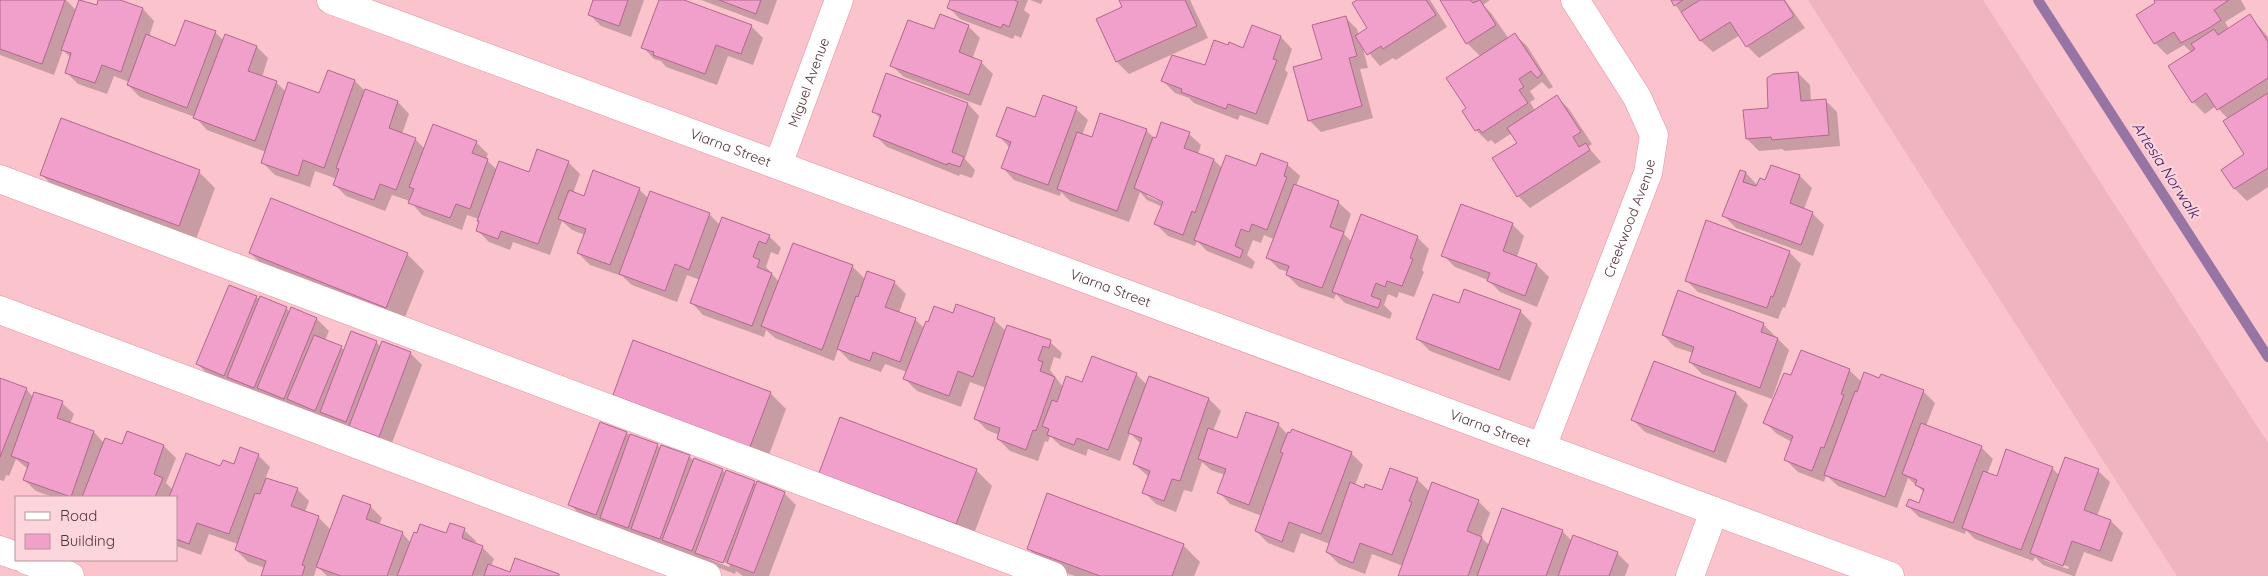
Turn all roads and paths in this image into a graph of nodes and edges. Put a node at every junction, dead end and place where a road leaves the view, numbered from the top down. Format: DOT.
graph roads {
  1 [pos="331,0"];
  2 [pos="839,0"];
  3 [pos="1575,0"];
  4 [pos="778,165"];
  5 [pos="0,179"];
  6 [pos="0,310"];
  7 [pos="1542,448"];
  8 [pos="1714,511"];
  9 [pos="0,550"];
  10 [pos="15,556"];
  11 [pos="29,561"];
  12 [pos="70,576"];
  13 [pos="707,576"];
  14 [pos="1053,576"];
  15 [pos="1690,576"];
  16 [pos="1890,576"];
  1 -- 4 [label="street, Viarna Street"];
  2 -- 4 [label="street, Miguel Avenue"];
  3 -- 7 [label="street, Creekwood Avenue"];
  4 -- 7 [label="street, Viarna Street"];
  5 -- 14 [label="street"];
  6 -- 13 [label="street"];
  7 -- 8 [label="street, Viarna Street"];
  8 -- 15 [label="street"];
  8 -- 16 [label="street, Viarna Street"];
  9 -- 10 [label="street"];
  11 -- 12 [label="street"];
}
